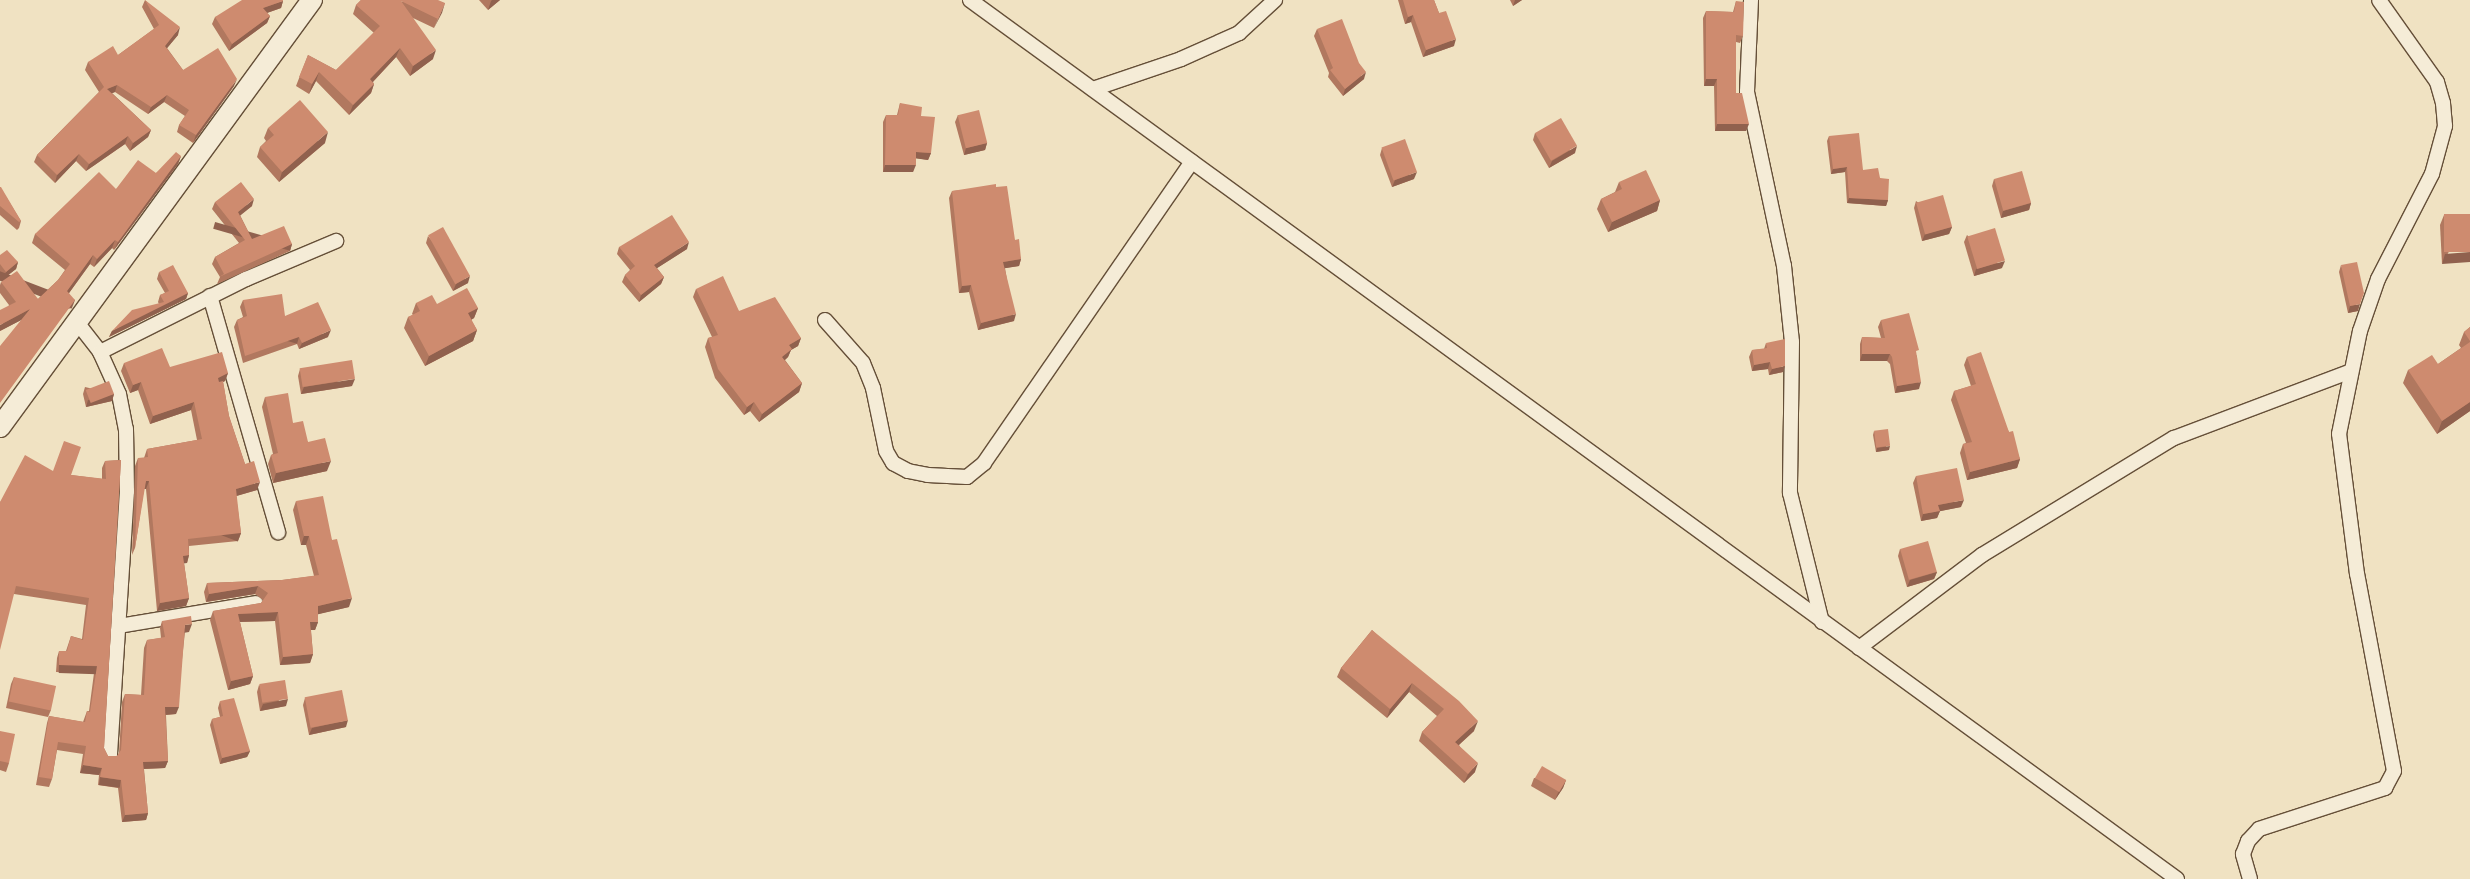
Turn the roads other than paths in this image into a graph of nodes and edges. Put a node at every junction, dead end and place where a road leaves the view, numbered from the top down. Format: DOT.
graph roads {
  1 [pos="312,0"];
  2 [pos="970,0"];
  3 [pos="1275,0"];
  4 [pos="1751,0"];
  5 [pos="2379,0"];
  6 [pos="1093,89"];
  7 [pos="1192,162"];
  8 [pos="336,241"];
  9 [pos="210,296"];
  10 [pos="825,320"];
  11 [pos="76,321"];
  12 [pos="100,352"];
  13 [pos="2351,371"];
  14 [pos="3,418"];
  15 [pos="278,532"];
  16 [pos="256,603"];
  17 [pos="1822,622"];
  18 [pos="119,626"];
  19 [pos="1859,648"];
  20 [pos="110,756"];
  21 [pos="2176,879"];
  22 [pos="2250,879"];
  1 -- 11 [label="main road"];
  2 -- 6 [label="street"];
  3 -- 6 [label="street"];
  4 -- 17 [label="street"];
  5 -- 13 [label="street"];
  6 -- 7 [label="street"];
  7 -- 10 [label="street"];
  7 -- 17 [label="street"];
  8 -- 9 [label="street"];
  9 -- 12 [label="street"];
  9 -- 15 [label="street"];
  11 -- 12 [label="street"];
  11 -- 14 [label="main road"];
  12 -- 18 [label="street"];
  13 -- 19 [label="street"];
  13 -- 22 [label="street"];
  16 -- 18 [label="street"];
  17 -- 19 [label="street"];
  18 -- 20 [label="street"];
  19 -- 21 [label="street"];
}
